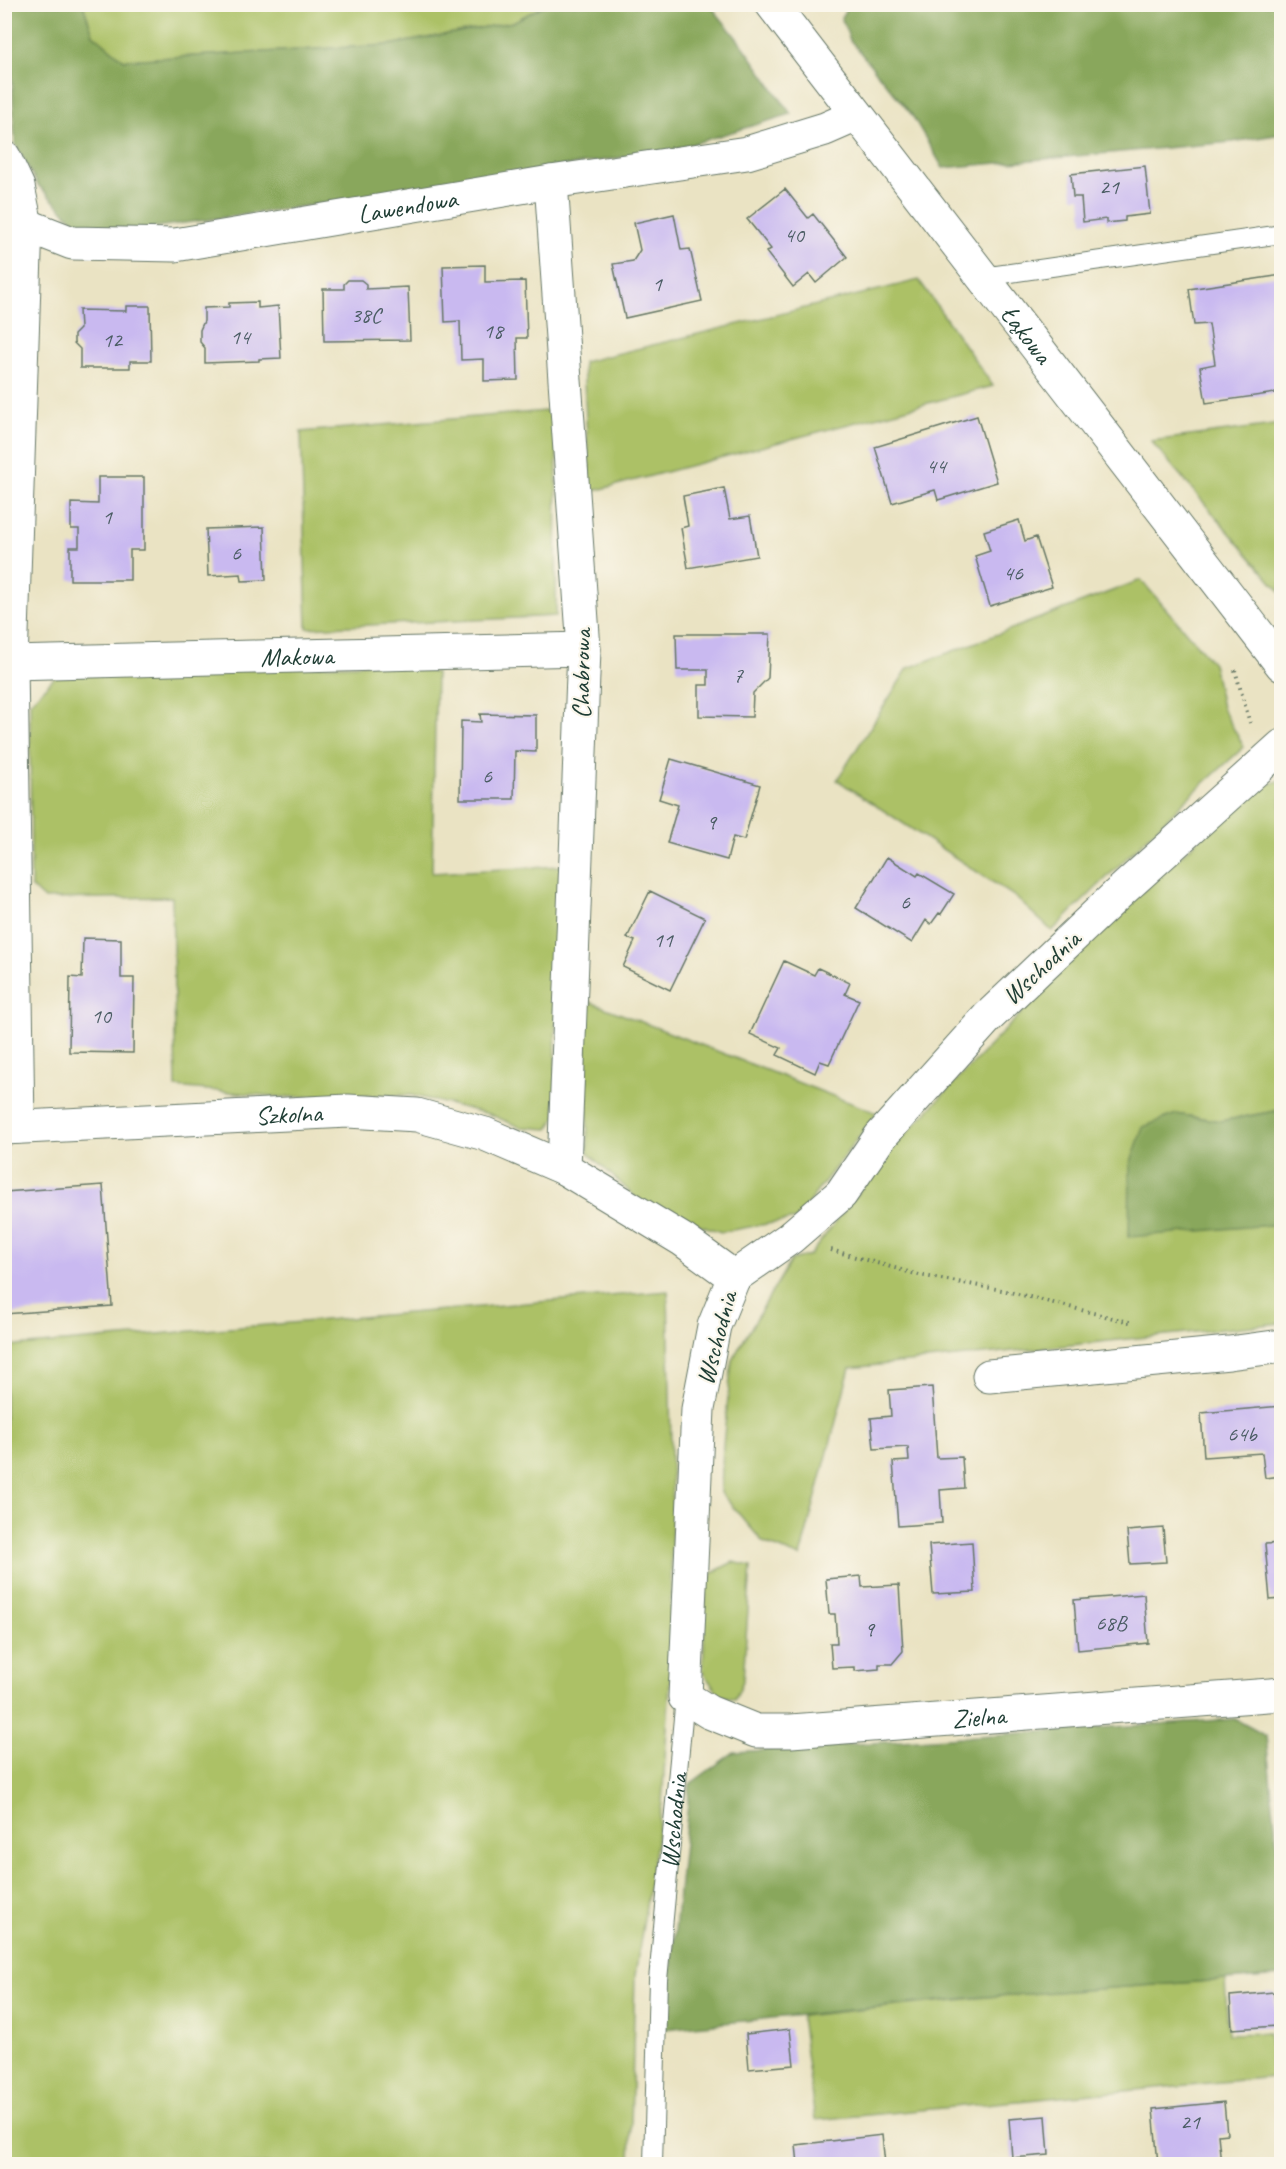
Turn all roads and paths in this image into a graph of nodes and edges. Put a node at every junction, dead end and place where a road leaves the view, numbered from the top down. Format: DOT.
graph roads {
  1 [pos="772,4"];
  2 [pos="857,115"];
  3 [pos="4,157"];
  4 [pos="551,182"];
  5 [pos="26,225"];
  6 [pos="1281,234"];
  7 [pos="982,277"];
  8 [pos="584,649"];
  9 [pos="11,663"];
  10 [pos="1281,665"];
  11 [pos="1281,746"];
  12 [pos="11,1128"];
  13 [pos="564,1168"];
  14 [pos="802,1227"];
  15 [pos="734,1277"];
  16 [pos="1140,1324"];
  17 [pos="1281,1346"];
  18 [pos="989,1376"];
  19 [pos="1281,1694"];
  20 [pos="685,1697"];
  21 [pos="652,2164"];
  1 -- 2 [label="street, Łąkowa"];
  2 -- 4 [label="street, Lawendowa"];
  2 -- 7 [label="street, Łąkowa"];
  3 -- 5 [label="street"];
  4 -- 5 [label="street, Lawendowa"];
  4 -- 8 [label="street, Chabrowa"];
  5 -- 9 [label="street"];
  6 -- 7 [label="lane"];
  7 -- 10 [label="street, Łąkowa"];
  8 -- 9 [label="street, Makowa"];
  8 -- 13 [label="street, Chabrowa"];
  9 -- 12 [label="street"];
  11 -- 14 [label="street, Wschodnia"];
  12 -- 13 [label="street, Szkolna"];
  13 -- 15 [label="street, Szkolna"];
  14 -- 15 [label="street, Wschodnia"];
  14 -- 16 [label="path"];
  15 -- 20 [label="street, Wschodnia"];
  17 -- 18 [label="street"];
  19 -- 20 [label="street, Zielna"];
  20 -- 21 [label="lane, Wschodnia"];
}
